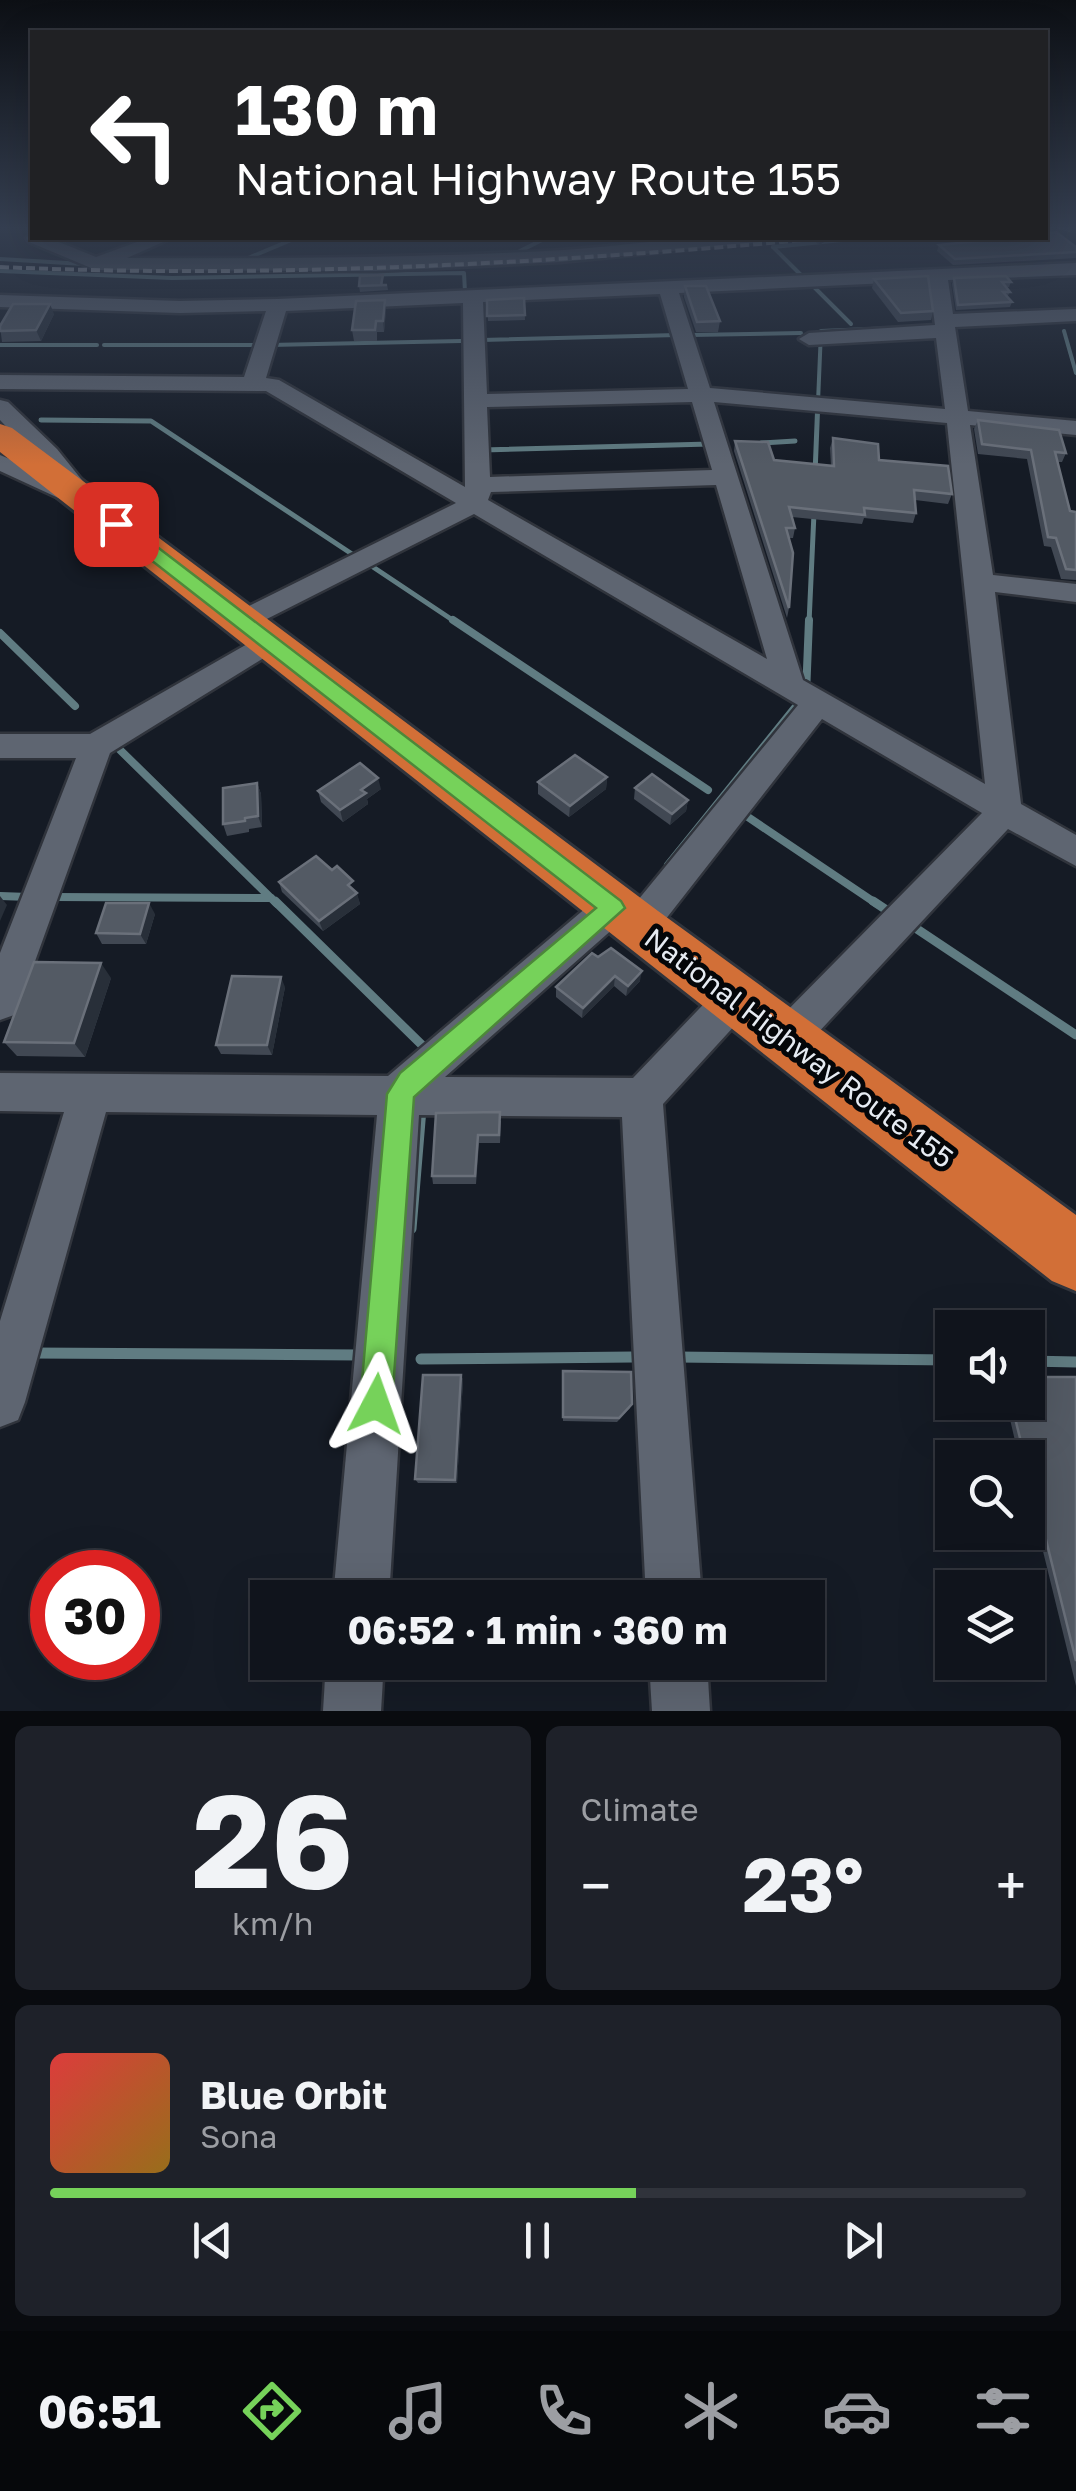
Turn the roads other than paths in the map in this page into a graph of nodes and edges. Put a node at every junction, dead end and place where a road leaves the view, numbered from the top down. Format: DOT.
graph roads {
  1 [pos="278,305"];
  2 [pos="132,306"];
  3 [pos="250,306"];
  4 [pos="473,306"];
  5 [pos="674,306"];
  6 [pos="942,306"];
  7 [pos="1076,315"];
  8 [pos="944,326"];
  9 [pos="817,338"];
  10 [pos="0,382"];
  11 [pos="253,384"];
  12 [pos="702,394"];
  13 [pos="475,402"];
  14 [pos="0,407"];
  15 [pos="956,416"];
  16 [pos="1076,428"];
  17 [pos="4,461"];
  18 [pos="726,477"];
  19 [pos="476,494"];
  20 [pos="84,500"];
  21 [pos="980,582"];
  22 [pos="1076,593"];
  23 [pos="256,630"];
  24 [pos="807,696"];
  25 [pos="0,746"];
  26 [pos="96,746"];
  27 [pos="1005,811"];
  28 [pos="1076,852"];
  29 [pos="625,917"];
  30 [pos="734,999"];
  31 [pos="0,1004"];
  32 [pos="787,1038"];
  33 [pos="0,1092"];
  34 [pos="90,1092"];
  35 [pos="400,1094"];
  36 [pos="642,1098"];
  37 [pos="1076,1257"];
  38 [pos="0,1402"];
  39 [pos="361,1580"];
  40 [pos="673,1580"];
  41 [pos="355,1680"];
  42 [pos="679,1680"];
  43 [pos="352,1711"];
  44 [pos="681,1711"];
  1 -- 11 [label="street"];
  2 -- 3 [label="street"];
  4 -- 13 [label="street"];
  5 -- 12 [label="street"];
  6 -- 8 [label="street"];
  7 -- 8 [label="street"];
  8 -- 9 [label="street"];
  8 -- 15 [label="street"];
  10 -- 11 [label="street"];
  11 -- 19 [label="street"];
  12 -- 13 [label="street"];
  12 -- 15 [label="street"];
  12 -- 18 [label="street"];
  13 -- 19 [label="street"];
  14 -- 20 [label="street"];
  15 -- 16 [label="street"];
  15 -- 21 [label="street"];
  17 -- 20 [label="highway, National Highway Route 155"];
  18 -- 19 [label="street"];
  18 -- 24 [label="street"];
  19 -- 23 [label="street"];
  19 -- 24 [label="street"];
  20 -- 23 [label="highway, National Highway Route 155"];
  21 -- 22 [label="street"];
  21 -- 27 [label="street"];
  23 -- 26 [label="street"];
  23 -- 29 [label="highway, National Highway Route 155"];
  24 -- 27 [label="street"];
  24 -- 29 [label="street"];
  25 -- 26 [label="street"];
  26 -- 31 [label="street"];
  27 -- 28 [label="street"];
  27 -- 32 [label="street"];
  29 -- 30 [label="highway, National Highway Route 155"];
  29 -- 35 [label="street"];
  30 -- 32 [label="highway, National Highway Route 155"];
  30 -- 36 [label="street"];
  32 -- 37 [label="highway, National Highway Route 155"];
  33 -- 34 [label="street"];
  34 -- 35 [label="street"];
  34 -- 38 [label="street"];
  35 -- 36 [label="street"];
  35 -- 39 [label="street"];
  36 -- 40 [label="street"];
  41 -- 43 [label="street"];
  42 -- 44 [label="street"];
}
